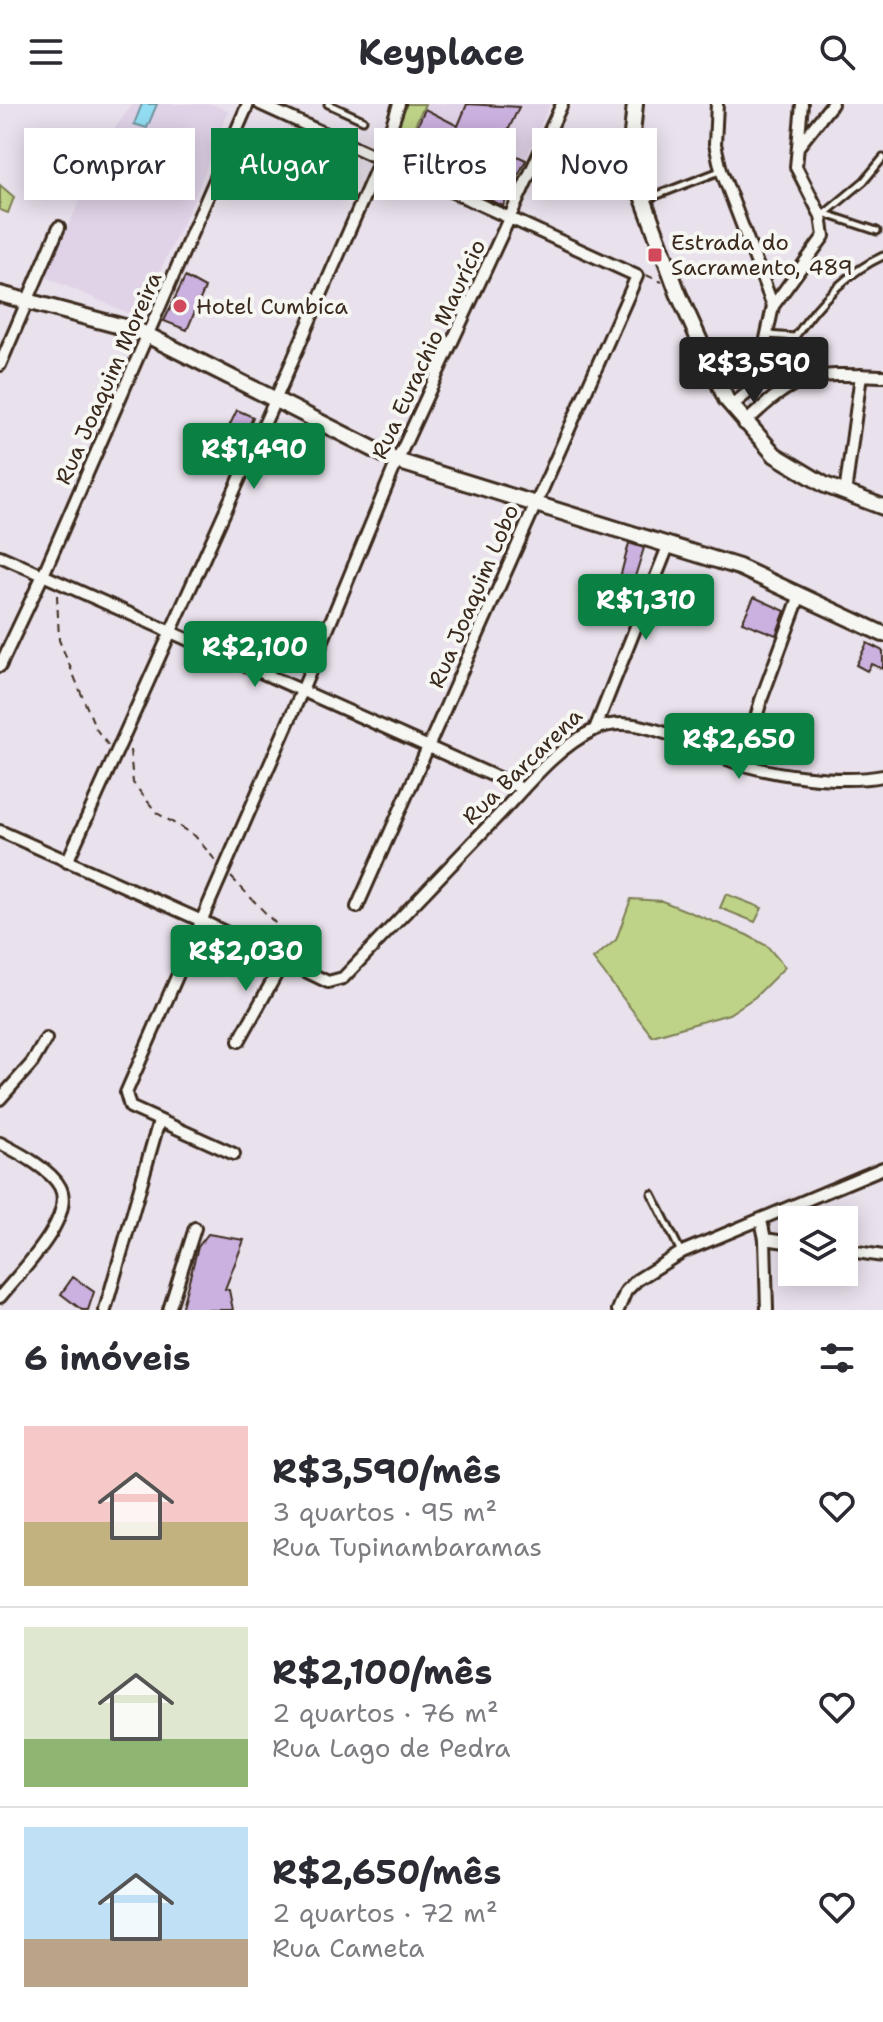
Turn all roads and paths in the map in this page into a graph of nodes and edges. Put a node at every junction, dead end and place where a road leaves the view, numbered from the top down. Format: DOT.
graph roads {
  1 [pos="248,104"];
  2 [pos="260,104"];
  3 [pos="328,104"];
  4 [pos="399,104"];
  5 [pos="562,104"];
  6 [pos="635,104"];
  7 [pos="717,104"];
  8 [pos="802,104"];
  9 [pos="832,104"];
  10 [pos="363,120"];
  11 [pos="391,128"];
  12 [pos="797,149"];
  13 [pos="374,157"];
  14 [pos="883,158"];
  15 [pos="721,170"];
  16 [pos="374,174"];
  17 [pos="474,200"];
  18 [pos="644,201"];
  19 [pos="823,215"];
  20 [pos="512,216"];
  21 [pos="59,227"];
  22 [pos="877,231"];
  23 [pos="883,256"];
  24 [pos="637,276"];
  25 [pos="678,293"];
  26 [pos="0,294"];
  27 [pos="30,300"];
  28 [pos="773,306"];
  29 [pos="149,335"];
  30 [pos="767,335"];
  31 [pos="0,365"];
  32 [pos="861,375"];
  33 [pos="883,376"];
  34 [pos="758,380"];
  35 [pos="777,393"];
  36 [pos="276,398"];
  37 [pos="731,406"];
  38 [pos="744,424"];
  39 [pos="397,461"];
  40 [pos="845,494"];
  41 [pos="534,504"];
  42 [pos="883,507"];
  43 [pos="669,544"];
  44 [pos="0,556"];
  45 [pos="43,575"];
  46 [pos="57,582"];
  47 [pos="800,595"];
  48 [pos="172,633"];
  49 [pos="883,634"];
  50 [pos="0,666"];
  51 [pos="302,691"];
  52 [pos="595,729"];
  53 [pos="122,743"];
  54 [pos="429,748"];
  55 [pos="743,765"];
  56 [pos="883,776"];
  57 [pos="523,789"];
  58 [pos="0,831"];
  59 [pos="67,862"];
  60 [pos="224,870"];
  61 [pos="357,907"];
  62 [pos="202,921"];
  63 [pos="283,962"];
  64 [pos="296,968"];
  65 [pos="46,1039"];
  66 [pos="239,1041"];
  67 [pos="0,1099"];
  68 [pos="159,1121"];
  69 [pos="0,1143"];
  70 [pos="234,1154"];
  71 [pos="883,1168"];
  72 [pos="652,1194"];
  73 [pos="761,1220"];
  74 [pos="195,1228"];
  75 [pos="765,1239"];
  76 [pos="778,1241"];
  77 [pos="682,1252"];
  78 [pos="858,1252"];
  79 [pos="883,1256"];
  80 [pos="0,1297"];
  81 [pos="105,1310"];
  82 [pos="169,1310"];
  83 [pos="618,1310"];
  84 [pos="767,1310"];
  1 -- 29 [label="street, Rua Joaquim Moreira"];
  2 -- 13 [label="street"];
  3 -- 10 [label="lane"];
  4 -- 11 [label="street"];
  5 -- 20 [label="street, Rua Eurachio Maurício"];
  6 -- 18 [label="main road"];
  7 -- 15 [label="street"];
  8 -- 12 [label="street"];
  9 -- 12 [label="street"];
  12 -- 19 [label="street"];
  14 -- 19 [label="lane"];
  15 -- 18 [label="lane"];
  15 -- 28 [label="street"];
  16 -- 36 [label="street"];
  17 -- 20 [label="street"];
  18 -- 25 [label="main road"];
  19 -- 22 [label="lane"];
  19 -- 28 [label="street"];
  20 -- 24 [label="street"];
  20 -- 39 [label="street, Rua Eurachio Maurício"];
  21 -- 27 [label="street"];
  23 -- 30 [label="lane"];
  24 -- 25 [label="path"];
  24 -- 41 [label="street, Rua Joaquim Lobo"];
  25 -- 37 [label="main road"];
  26 -- 27 [label="main road"];
  27 -- 29 [label="main road"];
  27 -- 31 [label="street"];
  28 -- 30 [label="street"];
  29 -- 36 [label="main road"];
  29 -- 45 [label="street, Rua Joaquim Moreira"];
  30 -- 34 [label="street"];
  32 -- 33 [label="street"];
  32 -- 35 [label="street"];
  32 -- 40 [label="street"];
  34 -- 35 [label="street"];
  34 -- 37 [label="street"];
  35 -- 38 [label="street"];
  36 -- 39 [label="main road"];
  36 -- 48 [label="street"];
  37 -- 38 [label="main road"];
  38 -- 40 [label="main road"];
  39 -- 41 [label="main road"];
  39 -- 51 [label="street, Rua Eurachio Maurício"];
  40 -- 42 [label="main road"];
  41 -- 43 [label="main road"];
  41 -- 54 [label="street, Rua Joaquim Lobo"];
  43 -- 47 [label="main road"];
  43 -- 52 [label="street, Rua Barcarena"];
  44 -- 45 [label="street"];
  45 -- 46 [label="street"];
  45 -- 50 [label="street, Rua Joaquim Moreira"];
  46 -- 48 [label="street"];
  46 -- 53 [label="path"];
  47 -- 49 [label="main road"];
  47 -- 55 [label="street"];
  48 -- 51 [label="street"];
  48 -- 53 [label="street"];
  51 -- 54 [label="street"];
  51 -- 60 [label="street, Rua Eurachio Maurício"];
  52 -- 55 [label="street"];
  52 -- 57 [label="street, Rua Barcarena"];
  53 -- 59 [label="street"];
  53 -- 60 [label="path"];
  54 -- 57 [label="street"];
  54 -- 61 [label="street, Rua Joaquim Lobo"];
  55 -- 56 [label="street"];
  57 -- 64 [label="street, Rua Barcarena"];
  58 -- 59 [label="street"];
  59 -- 62 [label="street"];
  60 -- 62 [label="street, Rua Eurachio Maurício"];
  60 -- 64 [label="path"];
  62 -- 63 [label="street"];
  62 -- 68 [label="street, Rua Eurachio Maurício"];
  63 -- 64 [label="street"];
  63 -- 66 [label="street"];
  65 -- 67 [label="street"];
  68 -- 70 [label="street, Rua Eurachio Maurício"];
  68 -- 81 [label="street"];
  69 -- 80 [label="street"];
  71 -- 73 [label="street"];
  72 -- 77 [label="lane"];
  73 -- 75 [label="street"];
  73 -- 77 [label="street"];
  74 -- 82 [label="street"];
  75 -- 76 [label="street"];
  75 -- 84 [label="street"];
  77 -- 83 [label="street"];
  78 -- 79 [label="street"];
}
